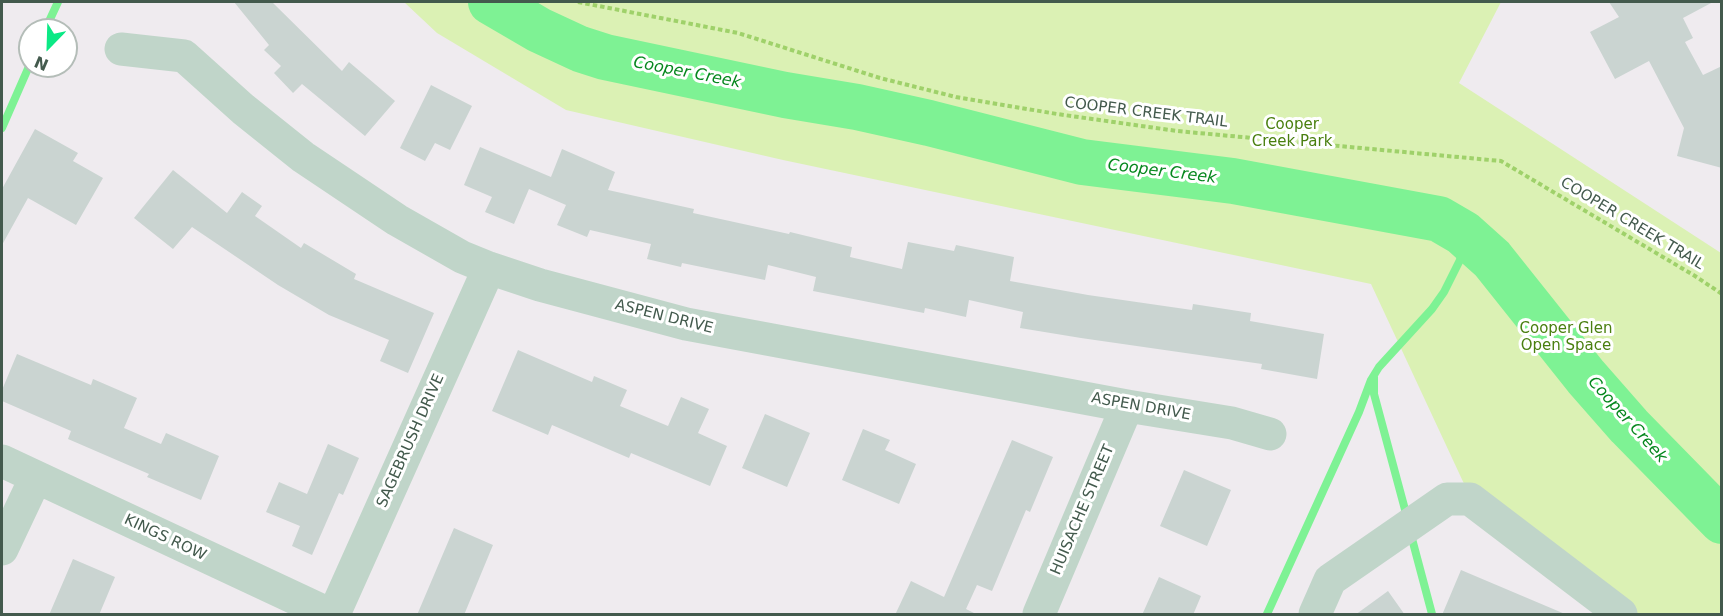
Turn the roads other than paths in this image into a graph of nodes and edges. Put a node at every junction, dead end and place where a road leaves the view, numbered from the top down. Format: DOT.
graph roads {
  1 [pos="122,49"];
  2 [pos="489,268"];
  3 [pos="1127,406"];
  4 [pos="1270,434"];
  5 [pos="2,462"];
  6 [pos="36,477"];
  7 [pos="2,549"];
  8 [pos="329,615"];
  9 [pos="334,615"];
  10 [pos="1039,615"];
  11 [pos="1315,615"];
  12 [pos="1621,615"];
  1 -- 2 [label="street, ASPEN DRIVE"];
  2 -- 3 [label="street, ASPEN DRIVE"];
  2 -- 9 [label="street, SAGEBRUSH DRIVE"];
  3 -- 4 [label="street, ASPEN DRIVE"];
  3 -- 10 [label="street, HUISACHE STREET"];
  5 -- 6 [label="street, KINGS ROW"];
  6 -- 7 [label="street"];
  6 -- 8 [label="street, KINGS ROW"];
  11 -- 12 [label="street"];
}
